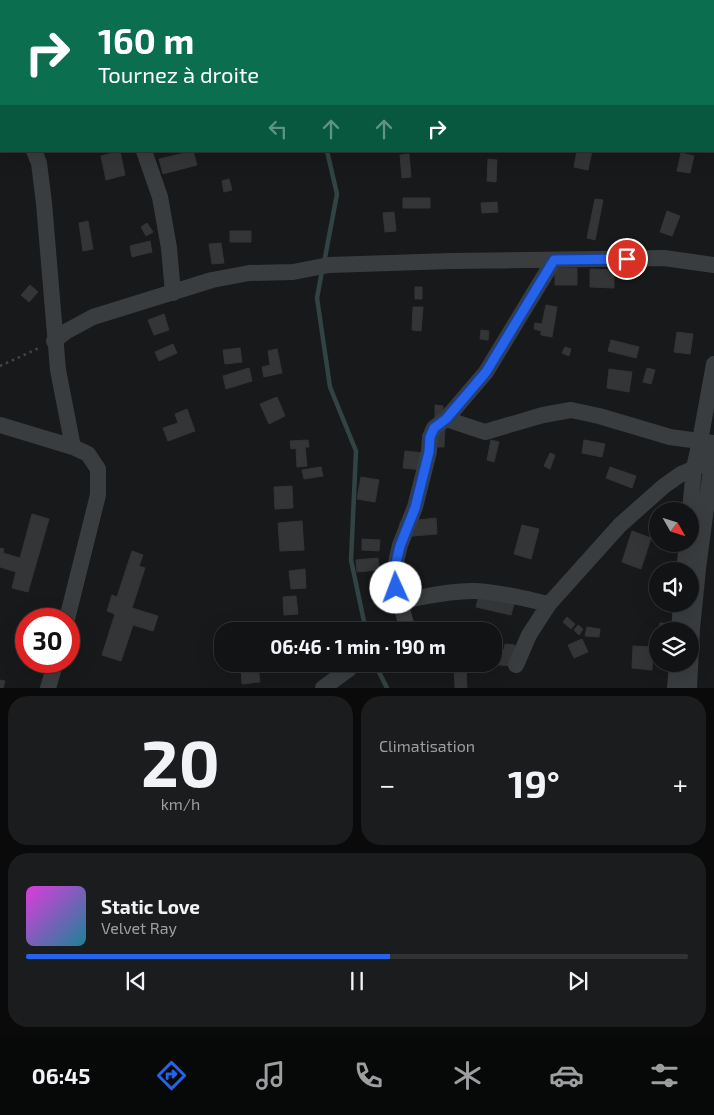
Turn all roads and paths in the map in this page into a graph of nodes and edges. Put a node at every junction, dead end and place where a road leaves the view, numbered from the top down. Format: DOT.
graph roads {
  1 [pos="34,152"];
  2 [pos="144,152"];
  3 [pos="554,260"];
  4 [pos="714,265"];
  5 [pos="173,292"];
  6 [pos="54,341"];
  7 [pos="714,364"];
  8 [pos="0,366"];
  9 [pos="446,419"];
  10 [pos="0,425"];
  11 [pos="73,447"];
  12 [pos="710,448"];
  13 [pos="694,468"];
  14 [pos="691,502"];
  15 [pos="400,602"];
  16 [pos="549,604"];
  17 [pos="70,608"];
  18 [pos="406,622"];
  19 [pos="516,665"];
  20 [pos="345,672"];
  21 [pos="677,672"];
  22 [pos="52,673"];
  23 [pos="48,688"];
  24 [pos="323,688"];
  25 [pos="676,688"];
  26 [pos="689,688"];
  1 -- 6 [label="street"];
  2 -- 5 [label="street"];
  3 -- 4 [label="street"];
  3 -- 5 [label="street"];
  3 -- 9 [label="street"];
  5 -- 6 [label="street"];
  6 -- 8 [label="path"];
  6 -- 11 [label="street"];
  7 -- 12 [label="street"];
  9 -- 12 [label="street"];
  9 -- 15 [label="street"];
  10 -- 11 [label="street"];
  11 -- 17 [label="street"];
  12 -- 13 [label="street"];
  12 -- 13 [label="street"];
  12 -- 26 [label="street"];
  13 -- 14 [label="street"];
  13 -- 16 [label="street"];
  15 -- 16 [label="street"];
  15 -- 18 [label="street"];
  16 -- 19 [label="street"];
  20 -- 24 [label="street"];
  21 -- 25 [label="street"];
  22 -- 23 [label="street"];
}
